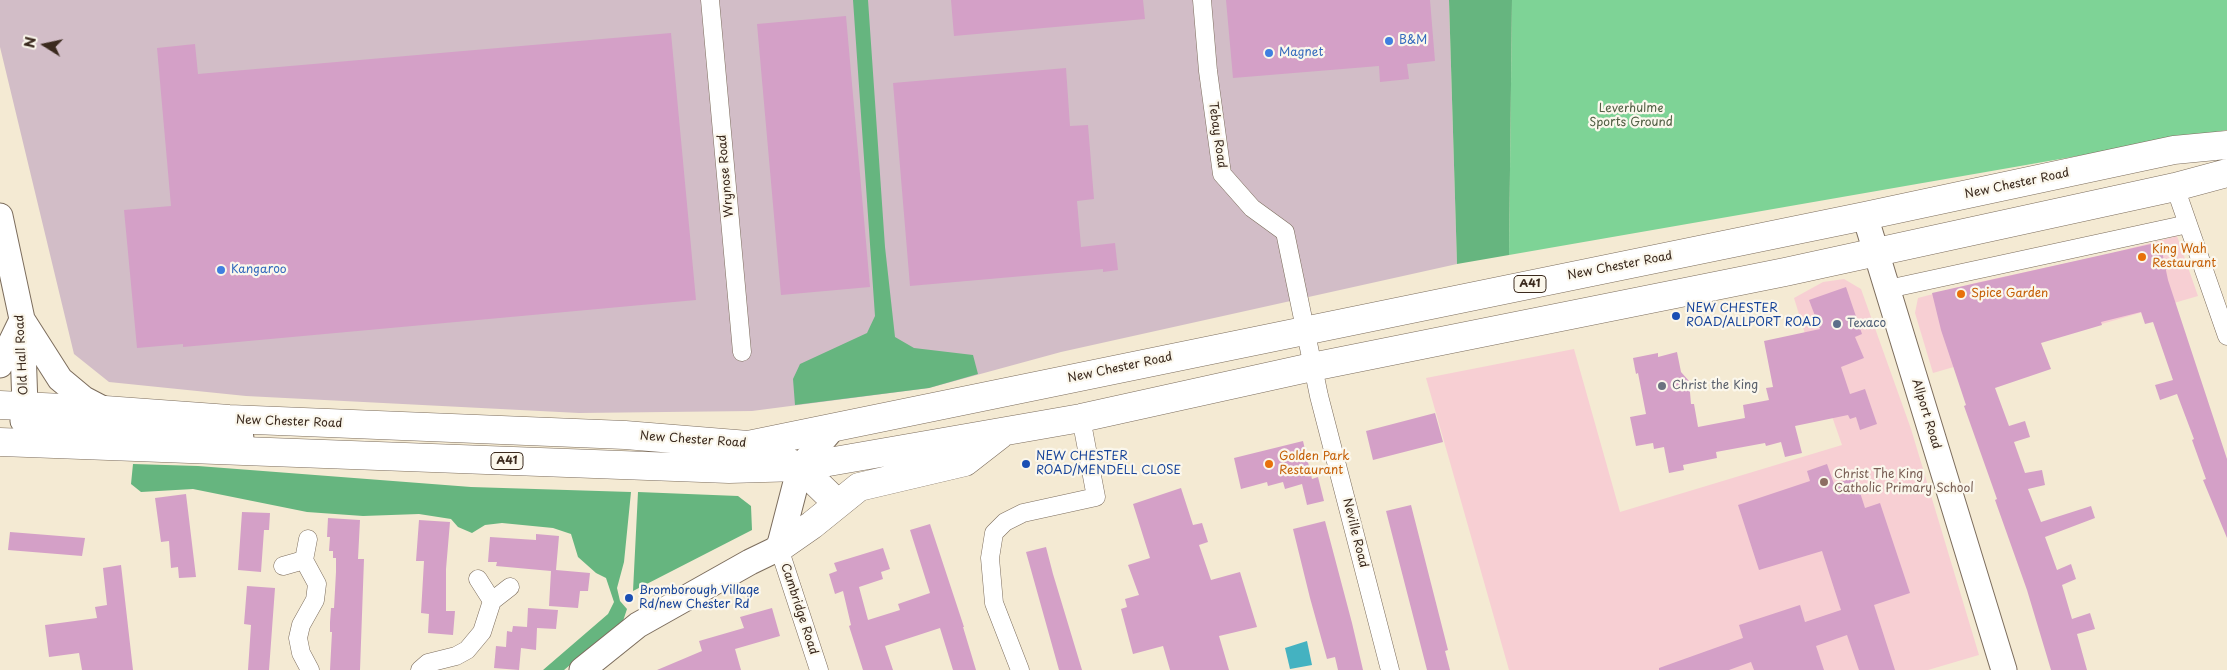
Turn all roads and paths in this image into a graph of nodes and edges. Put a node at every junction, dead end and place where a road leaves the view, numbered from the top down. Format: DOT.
graph roads {
  1 [pos="710,0"];
  2 [pos="1202,0"];
  3 [pos="2227,145"];
  4 [pos="2227,173"];
  5 [pos="2175,187"];
  6 [pos="0,216"];
  7 [pos="1866,216"];
  8 [pos="2188,224"];
  9 [pos="1876,251"];
  10 [pos="1888,289"];
  11 [pos="22,319"];
  12 [pos="1305,330"];
  13 [pos="2227,336"];
  14 [pos="1453,339"];
  15 [pos="742,352"];
  16 [pos="0,365"];
  17 [pos="1312,367"];
  18 [pos="12,406"];
  19 [pos="105,410"];
  20 [pos="1081,418"];
  21 [pos="833,428"];
  22 [pos="1004,432"];
  23 [pos="4,442"];
  24 [pos="748,445"];
  25 [pos="478,460"];
  26 [pos="800,467"];
  27 [pos="838,504"];
  28 [pos="308,540"];
  29 [pos="779,548"];
  30 [pos="304,560"];
  31 [pos="283,566"];
  32 [pos="478,578"];
  33 [pos="510,587"];
  34 [pos="492,601"];
  35 [pos="310,670"];
  36 [pos="420,670"];
  37 [pos="582,670"];
  38 [pos="819,670"];
  39 [pos="1020,670"];
  40 [pos="1390,670"];
  41 [pos="2004,670"];
  1 -- 15 [label="street, Wrynose Road"];
  2 -- 12 [label="street, Tebay Road"];
  3 -- 7 [label="highway, New Chester Road / A41"];
  4 -- 5 [label="highway, New Chester Road / A41"];
  5 -- 8 [label="street"];
  5 -- 9 [label="highway, New Chester Road / A41"];
  6 -- 11 [label="street, Old Hall Road"];
  7 -- 9 [label="street, Allport Road"];
  7 -- 12 [label="highway, New Chester Road / A41"];
  8 -- 10 [label="street"];
  8 -- 13 [label="street"];
  9 -- 10 [label="street, Allport Road"];
  9 -- 14 [label="highway, New Chester Road / A41"];
  10 -- 41 [label="street, Allport Road"];
  11 -- 16 [label="street"];
  11 -- 18 [label="street, Old Hall Road"];
  11 -- 19 [label="street"];
  12 -- 14 [label="highway"];
  12 -- 17 [label="street, Tebay Road"];
  12 -- 21 [label="highway, New Chester Road / A41"];
  14 -- 17 [label="highway, New Chester Road / A41"];
  17 -- 20 [label="highway, New Chester Road / A41"];
  17 -- 40 [label="street, Neville Road"];
  18 -- 19 [label="highway, New Chester Road / A41"];
  18 -- 23 [label="street, Old Hall Road"];
  18 -- 25 [label="street"];
  19 -- 24 [label="highway, New Chester Road / A41"];
  20 -- 22 [label="highway, New Chester Road / A41"];
  20 -- 39 [label="street"];
  21 -- 24 [label="highway, New Chester Road / A41"];
  21 -- 26 [label="street"];
  22 -- 26 [label="highway, New Chester Road / A41"];
  22 -- 27 [label="highway"];
  23 -- 25 [label="highway, New Chester Road / A41"];
  24 -- 26 [label="highway"];
  25 -- 26 [label="highway, New Chester Road / A41"];
  26 -- 27 [label="highway"];
  26 -- 29 [label="street"];
  27 -- 29 [label="highway"];
  28 -- 30 [label="street"];
  29 -- 37 [label="street"];
  29 -- 38 [label="street, Cambridge Road"];
  30 -- 31 [label="street"];
  30 -- 35 [label="street"];
  32 -- 34 [label="street"];
  33 -- 34 [label="street"];
  34 -- 36 [label="street"];
}
